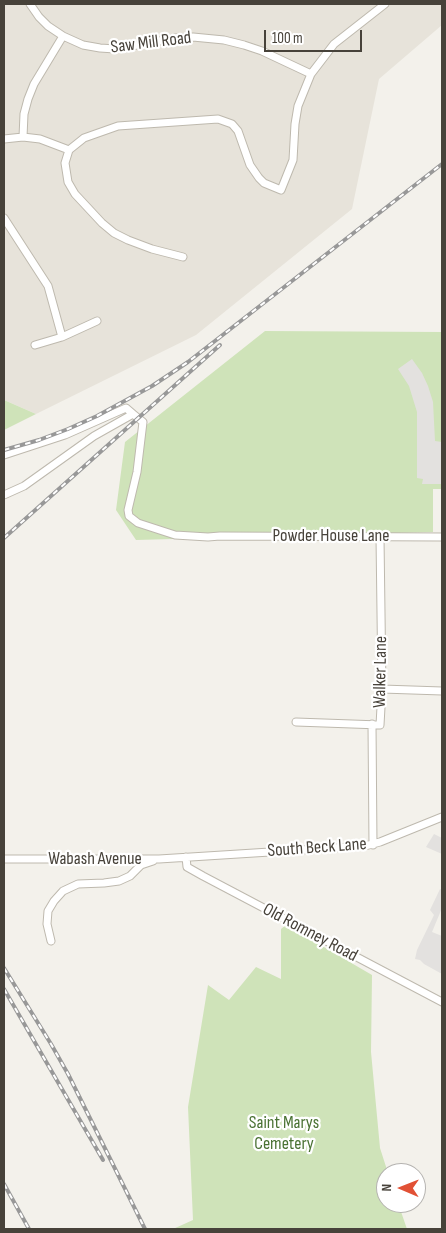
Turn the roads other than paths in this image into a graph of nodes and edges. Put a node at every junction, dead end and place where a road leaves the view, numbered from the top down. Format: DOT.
graph roads {
  1 [pos="30,4"];
  2 [pos="384,4"];
  3 [pos="62,36"];
  4 [pos="311,74"];
  5 [pos="23,137"];
  6 [pos="4,139"];
  7 [pos="69,150"];
  8 [pos="4,218"];
  9 [pos="183,257"];
  10 [pos="97,321"];
  11 [pos="62,336"];
  12 [pos="35,345"];
  13 [pos="134,414"];
  14 [pos="4,455"];
  15 [pos="4,495"];
  16 [pos="380,537"];
  17 [pos="442,537"];
  18 [pos="382,690"];
  19 [pos="442,691"];
  20 [pos="296,722"];
  21 [pos="372,724"];
  22 [pos="442,817"];
  23 [pos="373,844"];
  24 [pos="186,857"];
  25 [pos="4,859"];
  26 [pos="159,859"];
  27 [pos="51,941"];
  28 [pos="442,1002"];
  1 -- 3 [label="street, Saw Mill Road"];
  2 -- 4 [label="street"];
  3 -- 4 [label="street, Saw Mill Road"];
  3 -- 5 [label="street"];
  4 -- 7 [label="street"];
  5 -- 6 [label="street"];
  5 -- 7 [label="street"];
  7 -- 9 [label="street"];
  8 -- 11 [label="street"];
  10 -- 11 [label="street"];
  11 -- 12 [label="street"];
  13 -- 14 [label="street"];
  13 -- 15 [label="street"];
  13 -- 16 [label="street, Powder House Lane"];
  16 -- 17 [label="street, Powder House Lane"];
  16 -- 18 [label="street, Walker Lane"];
  18 -- 19 [label="street"];
  18 -- 21 [label="street, Walker Lane"];
  20 -- 21 [label="street, Walker Lane"];
  21 -- 23 [label="street"];
  22 -- 23 [label="street, South Beck Lane"];
  23 -- 24 [label="street, South Beck Lane"];
  24 -- 26 [label="street, Wabash Avenue"];
  24 -- 28 [label="street, Old Romney Road"];
  25 -- 26 [label="street, Wabash Avenue"];
  26 -- 27 [label="street"];
}
